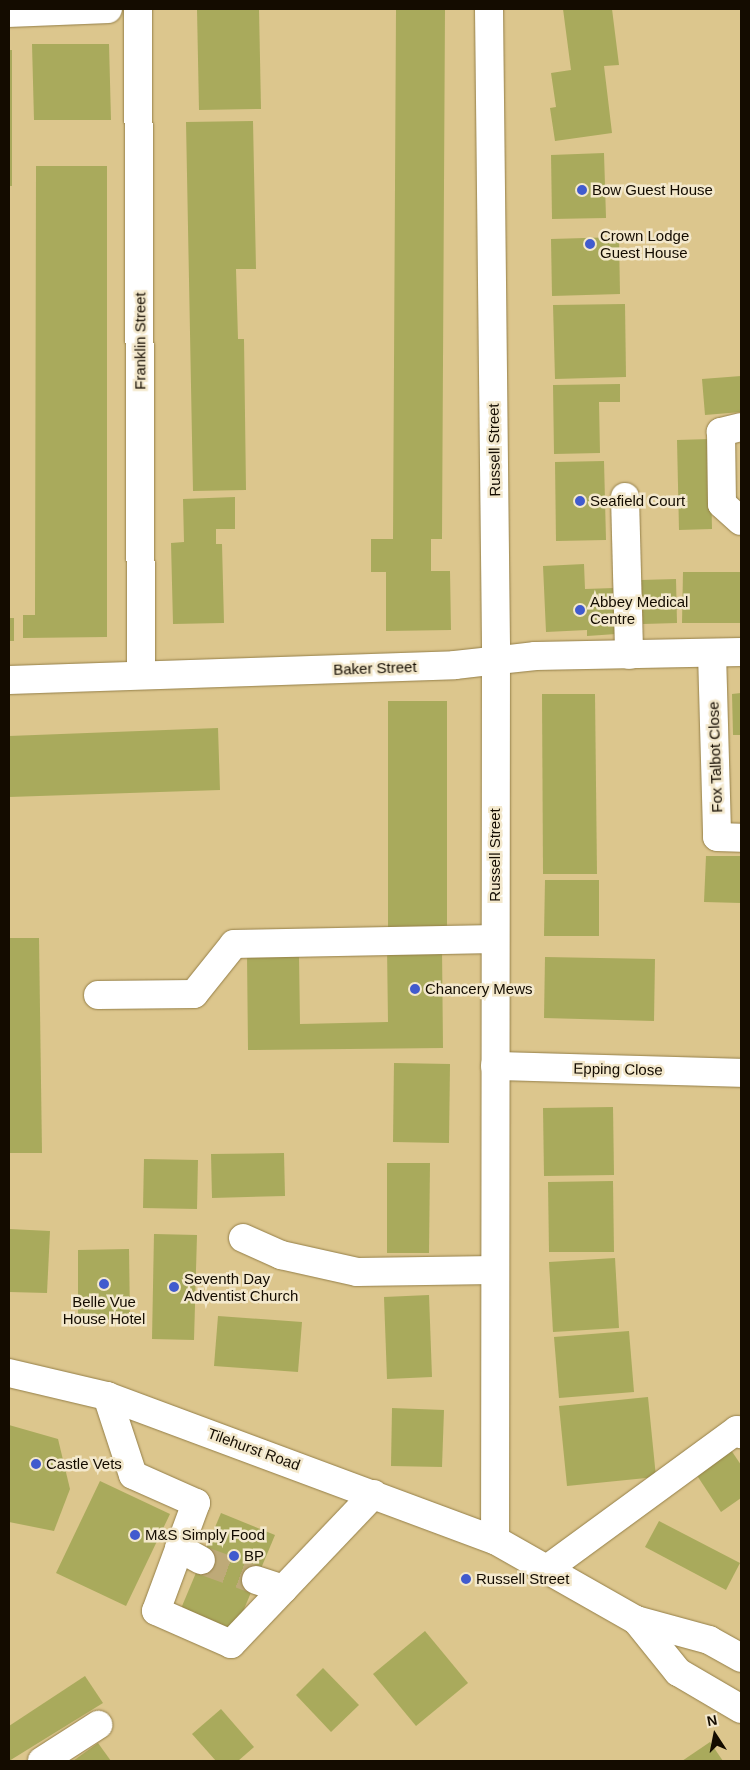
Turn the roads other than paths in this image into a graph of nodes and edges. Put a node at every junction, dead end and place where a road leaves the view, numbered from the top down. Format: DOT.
graph roads {
  1 [pos="108,9"];
  2 [pos="138,9"];
  3 [pos="489,9"];
  4 [pos="9,13"];
  5 [pos="741,427"];
  6 [pos="624,497"];
  7 [pos="741,521"];
  8 [pos="741,652"];
  9 [pos="712,653"];
  10 [pos="629,654"];
  11 [pos="495,662"];
  12 [pos="141,674"];
  13 [pos="9,680"];
  14 [pos="741,838"];
  15 [pos="495,939"];
  16 [pos="98,995"];
  17 [pos="495,1066"];
  18 [pos="741,1072"];
  19 [pos="243,1238"];
  20 [pos="495,1270"];
  21 [pos="9,1372"];
  22 [pos="108,1396"];
  23 [pos="741,1434"];
  24 [pos="374,1494"];
  25 [pos="496,1540"];
  26 [pos="547,1569"];
  27 [pos="256,1580"];
  28 [pos="284,1589"];
  29 [pos="636,1620"];
  30 [pos="741,1658"];
  31 [pos="741,1709"];
  32 [pos="98,1725"];
  33 [pos="42,1761"];
  1 -- 4 [label="street"];
  2 -- 12 [label="street, Franklin Street"];
  3 -- 11 [label="street, Russell Street"];
  5 -- 7 [label="street"];
  6 -- 10 [label="street"];
  8 -- 9 [label="street, Baker Street"];
  9 -- 10 [label="street, Baker Street"];
  9 -- 14 [label="street, Fox Talbot Close"];
  10 -- 11 [label="street, Baker Street"];
  11 -- 12 [label="street, Baker Street"];
  11 -- 15 [label="street, Russell Street"];
  12 -- 13 [label="street, Baker Street"];
  15 -- 16 [label="street"];
  15 -- 17 [label="street, Russell Street"];
  17 -- 18 [label="street, Epping Close"];
  17 -- 20 [label="street, Russell Street"];
  19 -- 20 [label="street"];
  20 -- 25 [label="street, Russell Street"];
  21 -- 22 [label="street, Tilehurst Road"];
  22 -- 24 [label="street, Tilehurst Road"];
  22 -- 28 [label="street"];
  23 -- 26 [label="street"];
  24 -- 25 [label="street, Tilehurst Road"];
  24 -- 28 [label="street"];
  25 -- 26 [label="street"];
  26 -- 29 [label="street"];
  27 -- 28 [label="street"];
  29 -- 30 [label="street"];
  29 -- 31 [label="street"];
  32 -- 33 [label="street"];
}
